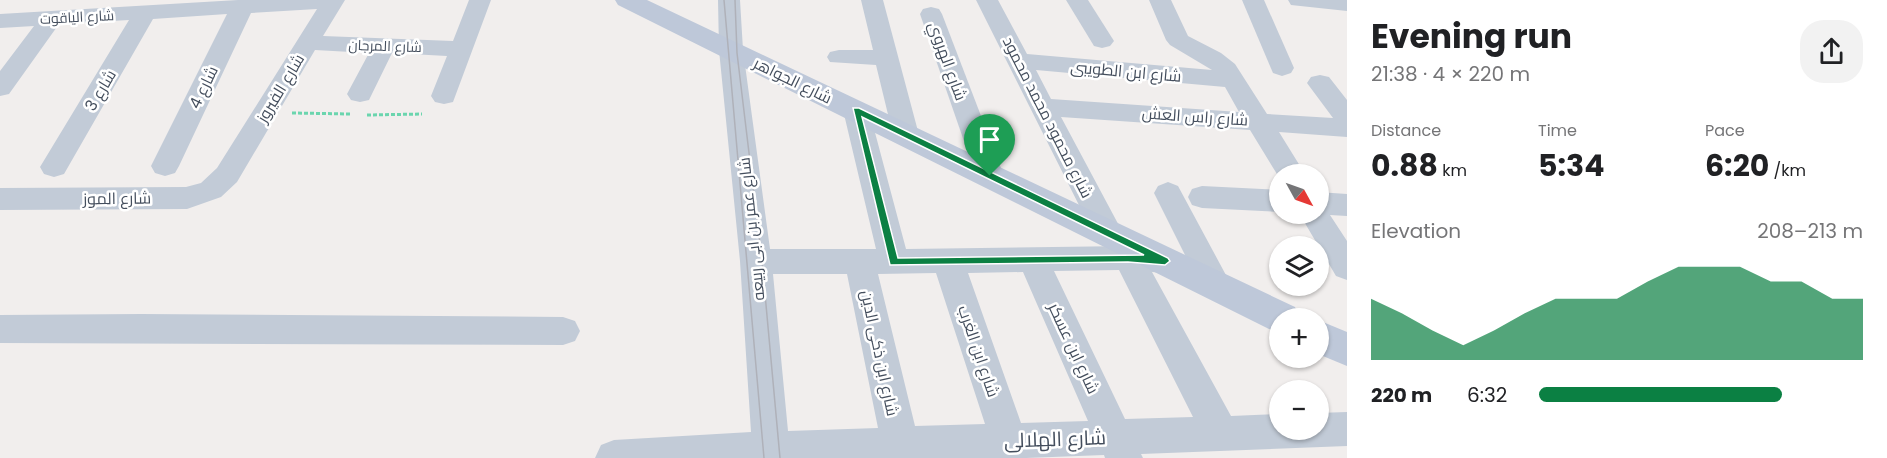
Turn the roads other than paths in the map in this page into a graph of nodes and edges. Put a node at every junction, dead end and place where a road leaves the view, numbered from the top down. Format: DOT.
graph roads {
  1 [pos="480,0"];
  2 [pos="627,0"];
  3 [pos="729,0"];
  4 [pos="872,0"];
  5 [pos="987,0"];
  6 [pos="1077,0"];
  7 [pos="1160,0"];
  8 [pos="1252,0"];
  9 [pos="1299,0"];
  10 [pos="333,1"];
  11 [pos="1338,3"];
  12 [pos="242,7"];
  13 [pos="145,12"];
  14 [pos="931,14"];
  15 [pos="52,18"];
  16 [pos="0,21"];
  17 [pos="1347,25"];
  18 [pos="1102,41"];
  19 [pos="308,43"];
  20 [pos="384,46"];
  21 [pos="462,49"];
  22 [pos="731,50"];
  23 [pos="839,57"];
  24 [pos="887,58"];
  25 [pos="1019,61"];
  26 [pos="1282,68"];
  27 [pos="1233,80"];
  28 [pos="1320,83"];
  29 [pos="0,87"];
  30 [pos="360,94"];
  31 [pos="444,96"];
  32 [pos="1042,107"];
  33 [pos="856,110"];
  34 [pos="1347,118"];
  35 [pos="1258,120"];
  36 [pos="1347,128"];
  37 [pos="906,135"];
  38 [pos="1284,164"];
  39 [pos="165,166"];
  40 [pos="54,167"];
  41 [pos="227,175"];
  42 [pos="990,176"];
  43 [pos="1168,193"];
  44 [pos="1202,197"];
  45 [pos="0,200"];
  46 [pos="1269,200"];
  47 [pos="1329,204"];
  48 [pos="1347,205"];
  49 [pos="1321,224"];
  50 [pos="1118,246"];
  51 [pos="1033,260"];
  52 [pos="756,261"];
  53 [pos="948,261"];
  54 [pos="1165,261"];
  55 [pos="860,262"];
  56 [pos="894,262"];
  57 [pos="1347,267"];
  58 [pos="1216,286"];
  59 [pos="1269,312"];
  60 [pos="0,329"];
  61 [pos="563,331"];
  62 [pos="1329,341"];
  63 [pos="1347,350"];
  64 [pos="1347,429"];
  65 [pos="1221,434"];
  66 [pos="1009,441"];
  67 [pos="900,444"];
  68 [pos="1120,448"];
  69 [pos="961,450"];
  70 [pos="769,453"];
  71 [pos="614,458"];
  1 -- 21 [label="street"];
  2 -- 22 [label="main road, شارع الجواهر"];
  3 -- 22 [label="street, شارع عمر بن ابى ربيعه"];
  4 -- 24 [label="street"];
  5 -- 25 [label="street, شارع محمود محمد محمود"];
  6 -- 18 [label="street"];
  7 -- 27 [label="street"];
  8 -- 26 [label="street"];
  9 -- 11 [label="street"];
  10 -- 12 [label="street, شارع الياقوت"];
  10 -- 19 [label="street, شارع الفيروز"];
  11 -- 17 [label="street"];
  12 -- 13 [label="street, شارع الياقوت"];
  12 -- 39 [label="street, شارع 4"];
  13 -- 15 [label="street, شارع الياقوت"];
  13 -- 40 [label="street, شارع 3"];
  14 -- 42 [label="street, شارع الهروي"];
  15 -- 16 [label="street, شارع الياقوت"];
  15 -- 29 [label="street"];
  19 -- 20 [label="street, شارع المرجان"];
  19 -- 41 [label="street, شارع الفيروز"];
  20 -- 21 [label="street, شارع المرجان"];
  20 -- 30 [label="street"];
  21 -- 31 [label="street"];
  22 -- 33 [label="main road, شارع الجواهر"];
  22 -- 52 [label="street, شارع عمر بن ابى ربيعه"];
  23 -- 24 [label="street"];
  24 -- 37 [label="street"];
  25 -- 27 [label="street, شارع ابن الطويبى"];
  25 -- 32 [label="street, شارع محمود محمد محمود"];
  27 -- 35 [label="street"];
  28 -- 34 [label="street"];
  32 -- 35 [label="street, شارع راس العش"];
  32 -- 50 [label="street, شارع محمود محمد محمود"];
  33 -- 37 [label="main road, شارع الجواهر"];
  33 -- 56 [label="street"];
  35 -- 36 [label="street, شارع راس العش"];
  35 -- 38 [label="street"];
  37 -- 42 [label="main road, شارع الجواهر"];
  41 -- 45 [label="street, شارع الموز"];
  42 -- 50 [label="main road, شارع الجواهر"];
  43 -- 58 [label="street"];
  44 -- 46 [label="street"];
  47 -- 48 [label="street"];
  49 -- 57 [label="street"];
  50 -- 51 [label="street"];
  50 -- 54 [label="street"];
  50 -- 65 [label="street, شارع محمود محمد محمود"];
  51 -- 53 [label="street"];
  51 -- 68 [label="street, شارع ابن عسكر"];
  52 -- 55 [label="street"];
  52 -- 70 [label="street, شارع عمر بن ابى ربيعه"];
  53 -- 56 [label="street"];
  53 -- 66 [label="street, شارع ابن الغرب"];
  54 -- 58 [label="main road"];
  55 -- 56 [label="street"];
  55 -- 67 [label="street, شارع ابن ذكى الدين"];
  58 -- 59 [label="main road"];
  60 -- 61 [label="street"];
  62 -- 63 [label="main road"];
  64 -- 65 [label="street, شارع الهلالى"];
  65 -- 68 [label="street, شارع الهلالى"];
  66 -- 68 [label="street, شارع الهلالى"];
  66 -- 69 [label="street, شارع الهلالى"];
  67 -- 69 [label="street, شارع الهلالى"];
  67 -- 70 [label="street, شارع الهلالى"];
  70 -- 71 [label="street, شارع الهلالى"];
}
